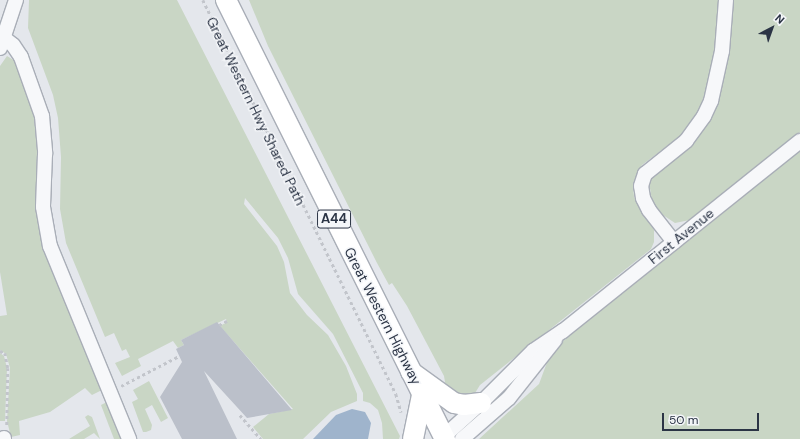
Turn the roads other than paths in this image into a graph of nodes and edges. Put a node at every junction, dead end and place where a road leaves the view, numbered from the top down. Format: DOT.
graph roads {
  1 [pos="16,0"];
  2 [pos="226,0"];
  3 [pos="726,0"];
  4 [pos="2,43"];
  5 [pos="800,141"];
  6 [pos="674,242"];
  7 [pos="563,331"];
  8 [pos="410,370"];
  9 [pos="422,395"];
  10 [pos="481,403"];
  11 [pos="448,438"];
  12 [pos="129,439"];
  13 [pos="413,439"];
  1 -- 4 [label="street"];
  2 -- 8 [label="highway, Great Western Highway / A44"];
  3 -- 6 [label="street"];
  4 -- 12 [label="street"];
  5 -- 6 [label="street, First Avenue"];
  6 -- 7 [label="street, First Avenue"];
  7 -- 10 [label="street, First Avenue"];
  7 -- 11 [label="street, First Avenue"];
  8 -- 9 [label="highway, Great Western Highway / A44"];
  8 -- 10 [label="highway"];
  9 -- 11 [label="highway, Great Western Highway / A44"];
  9 -- 13 [label="highway"];
  10 -- 11 [label="street, First Avenue"];
}
